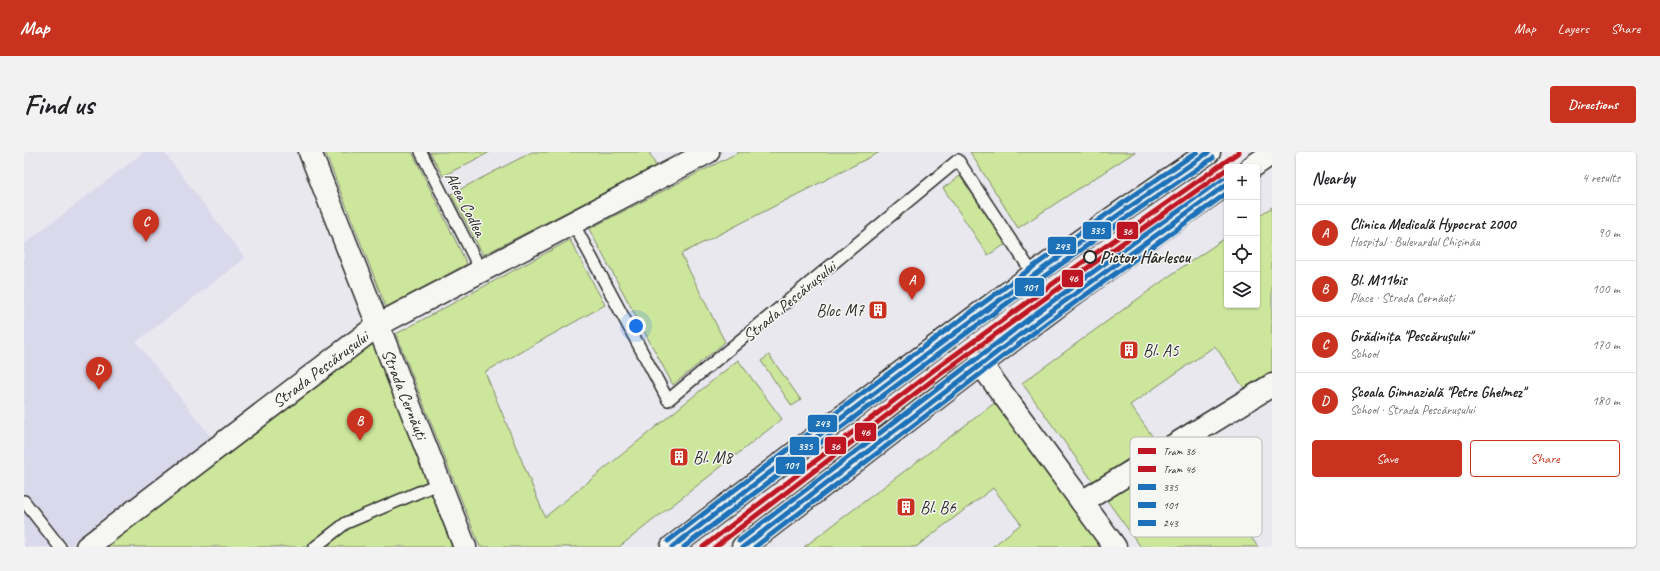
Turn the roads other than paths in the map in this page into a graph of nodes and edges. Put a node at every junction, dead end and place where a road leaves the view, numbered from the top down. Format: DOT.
graph roads {
  1 [pos="310,152"];
  2 [pos="421,152"];
  3 [pos="708,152"];
  4 [pos="1209,152"];
  5 [pos="1272,153"];
  6 [pos="1256,164"];
  7 [pos="1224,186"];
  8 [pos="573,223"];
  9 [pos="481,271"];
  10 [pos="1033,274"];
  11 [pos="378,324"];
  12 [pos="980,363"];
  13 [pos="1272,385"];
  14 [pos="1188,437"];
  15 [pos="1130,472"];
  16 [pos="440,483"];
  17 [pos="24,501"];
  18 [pos="1082,502"];
  19 [pos="60,547"];
  20 [pos="87,547"];
  21 [pos="315,547"];
  22 [pos="465,547"];
  23 [pos="672,547"];
  24 [pos="743,547"];
  25 [pos="1115,547"];
  1 -- 11 [label="street, Strada Cernăuți"];
  2 -- 9 [label="lane, Aleea Codlea"];
  3 -- 8 [label="street, Strada Pescărușului"];
  4 -- 10 [label="street"];
  5 -- 6 [label="street"];
  7 -- 12 [label="street"];
  8 -- 9 [label="street, Strada Pescărușului"];
  8 -- 10 [label="lane, Strada Pescărușului"];
  9 -- 11 [label="street, Strada Pescărușului"];
  10 -- 23 [label="street"];
  11 -- 16 [label="street, Strada Cernăuți"];
  11 -- 20 [label="street, Strada Pescărușului"];
  12 -- 18 [label="street"];
  12 -- 24 [label="street"];
  13 -- 14 [label="street"];
  15 -- 18 [label="street"];
  16 -- 21 [label="lane"];
  16 -- 22 [label="street, Strada Cernăuți"];
  17 -- 19 [label="lane"];
  18 -- 25 [label="street"];
}
